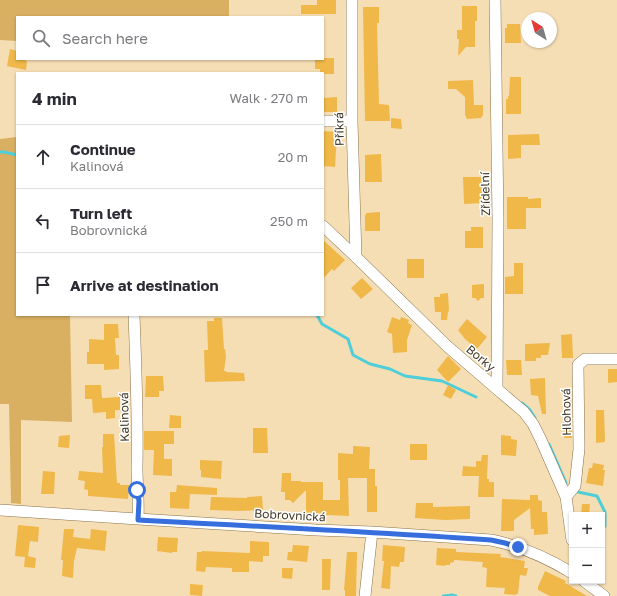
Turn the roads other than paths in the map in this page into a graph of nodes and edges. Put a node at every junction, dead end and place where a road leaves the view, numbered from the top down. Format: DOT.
graph roads {
  1 [pos="352,0"];
  2 [pos="495,0"];
  3 [pos="324,121"];
  4 [pos="352,121"];
  5 [pos="324,227"];
  6 [pos="356,257"];
  7 [pos="134,316"];
  8 [pos="617,359"];
  9 [pos="497,388"];
  10 [pos="566,496"];
  11 [pos="0,510"];
  12 [pos="569,518"];
  13 [pos="138,520"];
  14 [pos="372,532"];
  15 [pos="569,571"];
  16 [pos="588,584"];
  17 [pos="364,596"];
  18 [pos="604,596"];
  1 -- 4 [label="street, Příkrá"];
  2 -- 9 [label="street, Zřídelní"];
  3 -- 4 [label="street"];
  4 -- 6 [label="street, Příkrá"];
  5 -- 6 [label="street, Borky"];
  6 -- 9 [label="street, Borky"];
  7 -- 13 [label="street, Kalinová"];
  8 -- 10 [label="street, Hlohová"];
  9 -- 10 [label="street, Borky"];
  10 -- 12 [label="street, Borky"];
  11 -- 13 [label="street, Bobrovnická"];
  13 -- 14 [label="street, Bobrovnická"];
  14 -- 15 [label="street, Bobrovnická"];
  14 -- 17 [label="street"];
  16 -- 18 [label="street"];
}
